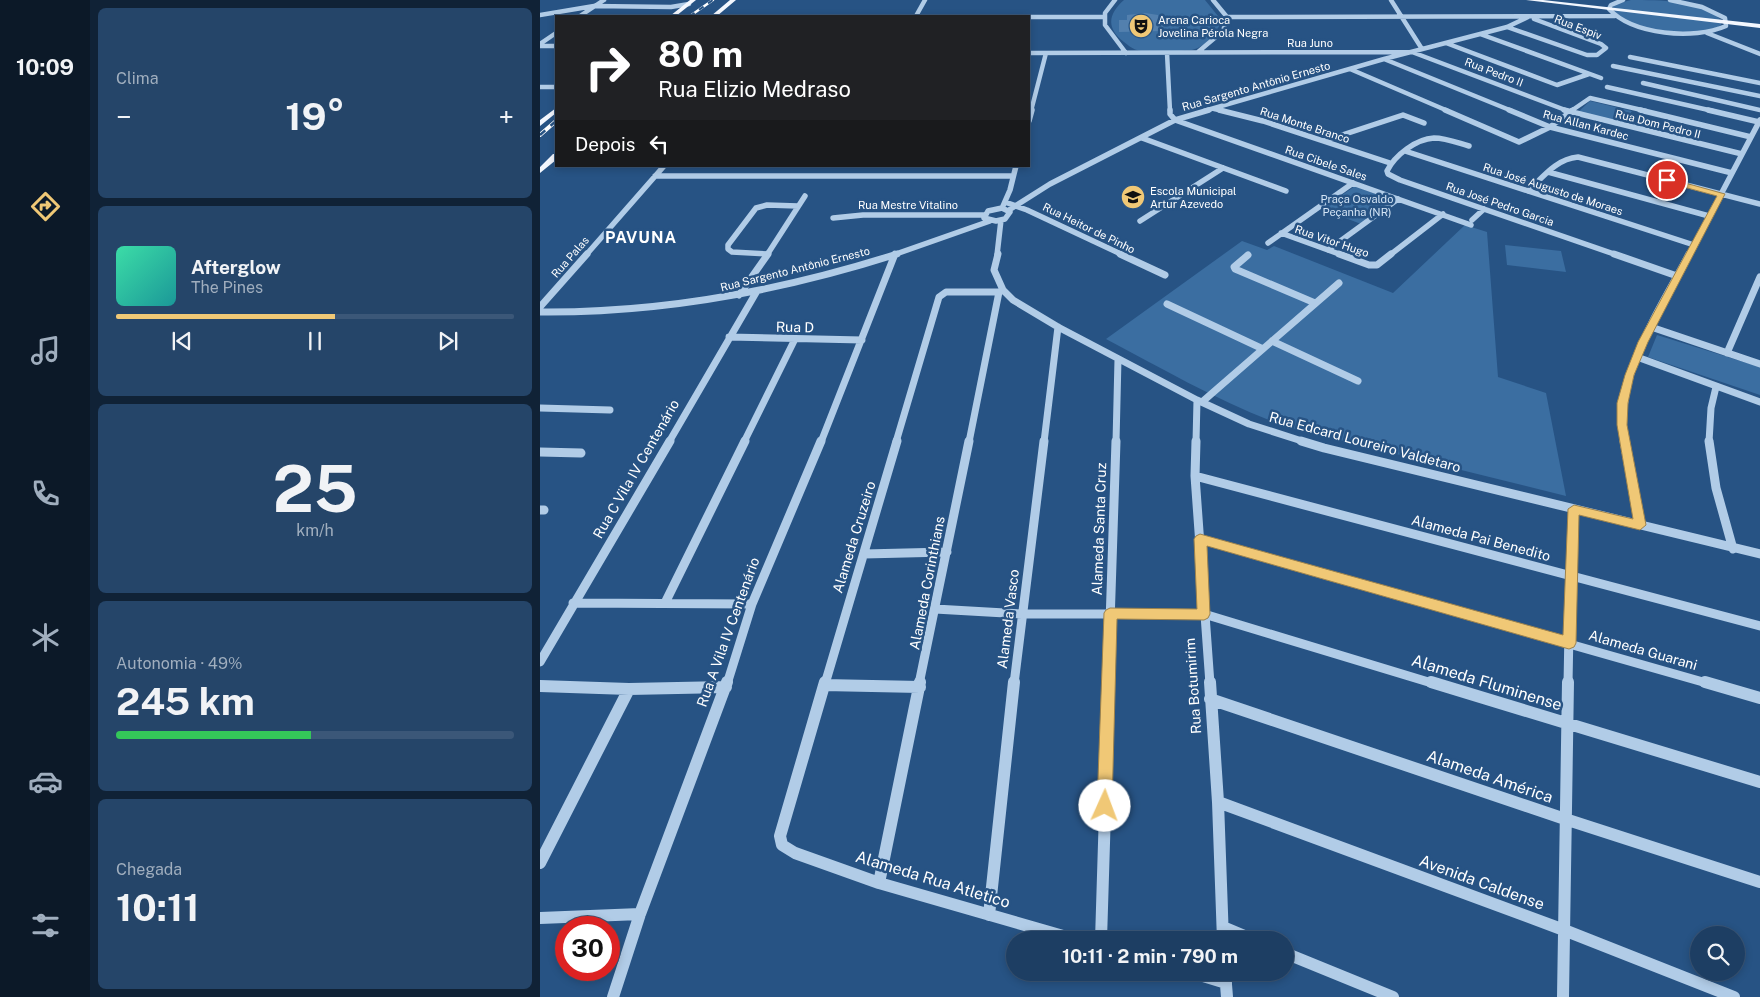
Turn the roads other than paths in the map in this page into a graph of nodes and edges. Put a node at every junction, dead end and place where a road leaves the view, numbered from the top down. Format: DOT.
graph roads {
  1 [pos="604,0"];
  2 [pos="733,0"];
  3 [pos="925,0"];
  4 [pos="1115,0"];
  5 [pos="1213,0"];
  6 [pos="1391,0"];
  7 [pos="1529,0"];
  8 [pos="1624,0"];
  9 [pos="1670,0"];
  10 [pos="691,2"];
  11 [pos="594,6"];
  12 [pos="671,7"];
  13 [pos="683,8"];
  14 [pos="1610,9"];
  15 [pos="540,15"];
  16 [pos="581,15"];
  17 [pos="674,15"];
  18 [pos="715,15"];
  19 [pos="917,15"];
  20 [pos="1615,16"];
  21 [pos="1030,17"];
  22 [pos="1104,17"];
  23 [pos="1227,17"];
  24 [pos="1402,17"];
  25 [pos="1528,17"];
  26 [pos="1727,22"];
  27 [pos="1760,26"];
  28 [pos="1507,27"];
  29 [pos="1706,33"];
  30 [pos="555,34"];
  31 [pos="1480,34"];
  32 [pos="1446,43"];
  33 [pos="540,45"];
  34 [pos="555,46"];
  35 [pos="1422,49"];
  36 [pos="1126,52"];
  37 [pos="1198,52"];
  38 [pos="1412,52"];
  39 [pos="1030,53"];
  40 [pos="1046,53"];
  41 [pos="1167,53"];
  42 [pos="1760,54"];
  43 [pos="1630,57"];
  44 [pos="1384,59"];
  45 [pos="1613,66"];
  46 [pos="1350,69"];
  47 [pos="1589,74"];
  48 [pos="1601,78"];
  49 [pos="1642,83"];
  50 [pos="1760,83"];
  51 [pos="540,87"];
  52 [pos="555,87"];
  53 [pos="1030,87"];
  54 [pos="1037,87"];
  55 [pos="1608,87"];
  56 [pos="1760,96"];
  57 [pos="1031,104"];
  58 [pos="1212,108"];
  59 [pos="1760,110"];
  60 [pos="555,111"];
  61 [pos="1569,112"];
  62 [pos="1175,120"];
  63 [pos="1760,121"];
  64 [pos="1424,122"];
  65 [pos="540,124"];
  66 [pos="1550,127"];
  67 [pos="1751,137"];
  68 [pos="1142,138"];
  69 [pos="1324,141"];
  70 [pos="1444,141"];
  71 [pos="1469,146"];
  72 [pos="1405,151"];
  73 [pos="1742,154"];
  74 [pos="555,157"];
  75 [pos="1390,163"];
  76 [pos="663,167"];
  77 [pos="1016,167"];
  78 [pos="1223,168"];
  79 [pos="540,171"];
  80 [pos="1548,172"];
  81 [pos="1732,173"];
  82 [pos="655,176"];
  83 [pos="1013,176"];
  84 [pos="1353,183"];
  85 [pos="1286,191"];
  86 [pos="1528,191"];
  87 [pos="1721,194"];
  88 [pos="805,196"];
  89 [pos="1398,199"];
  90 [pos="1760,204"];
  91 [pos="1003,205"];
  92 [pos="798,206"];
  93 [pos="1016,206"];
  94 [pos="1484,209"];
  95 [pos="1009,210"];
  96 [pos="1443,214"];
  97 [pos="984,215"];
  98 [pos="1709,216"];
  99 [pos="833,218"];
  100 [pos="1001,220"];
  101 [pos="990,221"];
  102 [pos="1140,221"];
  103 [pos="1471,223"];
  104 [pos="1281,234"];
  105 [pos="1268,243"];
  106 [pos="1694,245"];
  107 [pos="1328,250"];
  108 [pos="768,254"];
  109 [pos="895,254"];
  110 [pos="1248,255"];
  111 [pos="1165,276"];
  112 [pos="1677,276"];
  113 [pos="1760,277"];
  114 [pos="1339,283"];
  115 [pos="757,291"];
  116 [pos="1001,291"];
  117 [pos="739,295"];
  118 [pos="1315,303"];
  119 [pos="1167,304"];
  120 [pos="540,307"];
  121 [pos="540,312"];
  122 [pos="1651,327"];
  123 [pos="1058,328"];
  124 [pos="729,337"];
  125 [pos="795,339"];
  126 [pos="862,340"];
  127 [pos="1272,342"];
  128 [pos="1263,349"];
  129 [pos="1727,353"];
  130 [pos="1637,358"];
  131 [pos="1118,359"];
  132 [pos="1760,364"];
  133 [pos="1358,381"];
  134 [pos="1716,386"];
  135 [pos="1200,401"];
  136 [pos="1760,402"];
  137 [pos="540,408"];
  138 [pos="610,410"];
  139 [pos="540,452"];
  140 [pos="581,453"];
  141 [pos="1195,476"];
  142 [pos="1574,509"];
  143 [pos="1640,525"];
  144 [pos="1200,539"];
  145 [pos="1733,548"];
  146 [pos="947,552"];
  147 [pos="864,554"];
  148 [pos="1760,554"];
  149 [pos="1570,576"];
  150 [pos="573,603"];
  151 [pos="664,603"];
  152 [pos="752,604"];
  153 [pos="935,609"];
  154 [pos="1110,613"];
  155 [pos="1022,614"];
  156 [pos="1204,614"];
  157 [pos="1760,626"];
  158 [pos="1569,643"];
  159 [pos="540,662"];
  160 [pos="824,685"];
  161 [pos="540,686"];
  162 [pos="726,687"];
  163 [pos="920,687"];
  164 [pos="629,688"];
  165 [pos="1760,698"];
  166 [pos="1210,700"];
  167 [pos="1567,723"];
  168 [pos="1760,782"];
  169 [pos="1218,802"];
  170 [pos="1565,819"];
  171 [pos="782,845"];
  172 [pos="540,863"];
  173 [pos="1760,882"];
  174 [pos="879,883"];
  175 [pos="640,914"];
  176 [pos="989,915"];
  177 [pos="540,918"];
  178 [pos="1564,930"];
  179 [pos="1045,931"];
  180 [pos="1101,931"];
  181 [pos="1223,931"];
  182 [pos="1294,957"];
  183 [pos="1226,981"];
  184 [pos="613,997"];
  185 [pos="1227,997"];
  186 [pos="1393,997"];
  187 [pos="1563,997"];
  188 [pos="1734,997"];
  1 -- 11 [label="street"];
  2 -- 18 [label="main road"];
  3 -- 19 [label="street"];
  4 -- 22 [label="street"];
  5 -- 23 [label="street"];
  6 -- 24 [label="street"];
  7 -- 14 [label="main road"];
  8 -- 14 [label="street"];
  9 -- 26 [label="street"];
  10 -- 12 [label="street"];
  10 -- 13 [label="main road"];
  11 -- 12 [label="street"];
  11 -- 15 [label="street"];
  11 -- 16 [label="street"];
  12 -- 13 [label="street"];
  13 -- 17 [label="main road"];
  14 -- 20 [label="street"];
  14 -- 26 [label="main road"];
  20 -- 25 [label="street"];
  20 -- 29 [label="street"];
  21 -- 22 [label="street"];
  22 -- 36 [label="street"];
  23 -- 24 [label="street"];
  23 -- 37 [label="street"];
  24 -- 25 [label="street"];
  24 -- 35 [label="street"];
  25 -- 28 [label="street, Rua Sargento Antônio Ernesto"];
  25 -- 28 [label="street, Rua Espiv"];
  26 -- 27 [label="main road"];
  26 -- 29 [label="street"];
  28 -- 31 [label="street, Rua Sargento Antônio Ernesto"];
  29 -- 42 [label="street"];
  30 -- 33 [label="street"];
  31 -- 32 [label="street, Rua Sargento Antônio Ernesto"];
  31 -- 47 [label="street"];
  32 -- 35 [label="street, Rua Sargento Antônio Ernesto"];
  32 -- 47 [label="street"];
  33 -- 34 [label="street"];
  35 -- 38 [label="street, Rua Sargento Antônio Ernesto"];
  36 -- 40 [label="street, Rua Juno"];
  36 -- 41 [label="street, Rua Juno"];
  37 -- 38 [label="street, Rua Juno"];
  37 -- 41 [label="street, Rua Juno"];
  38 -- 44 [label="street, Rua Sargento Antônio Ernesto"];
  38 -- 61 [label="street, Rua Pedro II"];
  39 -- 40 [label="street, Rua Juno"];
  40 -- 54 [label="street"];
  41 -- 62 [label="street"];
  43 -- 50 [label="street"];
  44 -- 46 [label="street, Rua Sargento Antônio Ernesto"];
  44 -- 66 [label="street, Rua Allan Kardec"];
  45 -- 56 [label="street"];
  46 -- 58 [label="street, Rua Sargento Antônio Ernesto"];
  46 -- 66 [label="street, Rua Sargento Antônio Ernesto"];
  47 -- 48 [label="street"];
  49 -- 59 [label="street"];
  51 -- 52 [label="street"];
  53 -- 54 [label="street"];
  54 -- 57 [label="street"];
  55 -- 63 [label="street"];
  58 -- 62 [label="street, Rua Sargento Antônio Ernesto"];
  58 -- 69 [label="street, Rua Monte Branco"];
  60 -- 65 [label="main road"];
  61 -- 66 [label="street"];
  61 -- 67 [label="street, Rua Dom Pedro II"];
  61 -- 73 [label="street, Rua Dom Pedro II"];
  62 -- 68 [label="street, Rua Sargento Antônio Ernesto"];
  62 -- 84 [label="street, Rua Cibele Sales"];
  63 -- 67 [label="street"];
  64 -- 69 [label="street"];
  66 -- 81 [label="street, Rua Allan Kardec"];
  67 -- 73 [label="street"];
  68 -- 78 [label="street"];
  68 -- 93 [label="street, Rua Sargento Antônio Ernesto"];
  69 -- 75 [label="street, Rua Monte Branco"];
  70 -- 71 [label="street"];
  70 -- 72 [label="street"];
  72 -- 75 [label="street"];
  72 -- 86 [label="street, Rua José Augusto de Moraes"];
  73 -- 81 [label="street"];
  74 -- 79 [label="main road"];
  75 -- 94 [label="street, Rua José Pedro Garcia"];
  76 -- 82 [label="street, Rua Palas"];
  77 -- 83 [label="street"];
  78 -- 85 [label="street"];
  78 -- 102 [label="street"];
  80 -- 86 [label="street"];
  80 -- 87 [label="street"];
  80 -- 98 [label="street"];
  81 -- 87 [label="street"];
  82 -- 83 [label="street"];
  82 -- 120 [label="street, Rua Palas"];
  83 -- 91 [label="street"];
  84 -- 89 [label="street, Rua Cibele Sales"];
  84 -- 104 [label="street"];
  86 -- 106 [label="street, Rua José Augusto de Moraes"];
  87 -- 90 [label="street"];
  87 -- 98 [label="street"];
  88 -- 92 [label="street"];
  89 -- 96 [label="street, Rua Cibele Sales"];
  89 -- 107 [label="street"];
  91 -- 93 [label="street, Rua Heitor de Pinho"];
  91 -- 95 [label="street"];
  91 -- 97 [label="street"];
  92 -- 108 [label="street"];
  92 -- 108 [label="street"];
  93 -- 95 [label="street, Rua Sargento Antônio Ernesto"];
  93 -- 111 [label="street, Rua Heitor de Pinho"];
  94 -- 103 [label="street, Rua Cibele Sales"];
  94 -- 112 [label="street, Rua José Pedro Garcia"];
  95 -- 100 [label="street"];
  96 -- 103 [label="street, Rua Cibele Sales"];
  96 -- 107 [label="street, Rua Vitor Hugo"];
  97 -- 99 [label="street, Rua Mestre Vitalino"];
  97 -- 101 [label="street"];
  98 -- 106 [label="street"];
  100 -- 101 [label="street, Rua Sargento Antônio Ernesto"];
  100 -- 116 [label="street"];
  101 -- 109 [label="street, Rua Sargento Antônio Ernesto"];
  104 -- 105 [label="street"];
  104 -- 107 [label="street, Rua Vitor Hugo"];
  106 -- 112 [label="street"];
  108 -- 117 [label="street"];
  109 -- 115 [label="street, Rua Sargento Antônio Ernesto"];
  109 -- 126 [label="street, Rua A Vila IV Centenário"];
  110 -- 118 [label="street"];
  112 -- 122 [label="street"];
  113 -- 129 [label="street"];
  114 -- 118 [label="street"];
  115 -- 117 [label="street, Rua Sargento Antônio Ernesto"];
  115 -- 124 [label="street, Rua C Vila IV Centenário"];
  116 -- 123 [label="street, Rua Edcard Loureiro Valdetaro"];
  116 -- 146 [label="street, Alameda Corinthians"];
  116 -- 147 [label="street, Alameda Cruzeiro"];
  117 -- 121 [label="street, Rua Sargento Antônio Ernesto"];
  118 -- 127 [label="street"];
  119 -- 128 [label="street"];
  122 -- 129 [label="street"];
  122 -- 130 [label="street"];
  123 -- 131 [label="street, Rua Edcard Loureiro Valdetaro"];
  123 -- 155 [label="street, Alameda Vasco"];
  124 -- 125 [label="street, Rua D"];
  124 -- 150 [label="street, Rua C Vila IV Centenário"];
  125 -- 126 [label="street, Rua D"];
  125 -- 151 [label="street"];
  126 -- 152 [label="street, Rua A Vila IV Centenário"];
  127 -- 128 [label="street"];
  127 -- 133 [label="street"];
  128 -- 135 [label="street"];
  129 -- 132 [label="street"];
  130 -- 134 [label="street"];
  130 -- 143 [label="street"];
  131 -- 135 [label="street, Rua Edcard Loureiro Valdetaro"];
  131 -- 154 [label="street, Alameda Santa Cruz"];
  134 -- 136 [label="street"];
  134 -- 145 [label="street"];
  135 -- 141 [label="street, Rua Botumirim"];
  135 -- 142 [label="street, Rua Edcard Loureiro Valdetaro"];
  137 -- 138 [label="street"];
  139 -- 140 [label="street"];
  141 -- 144 [label="street, Rua Botumirim"];
  141 -- 149 [label="street, Alameda Pai Benedito"];
  142 -- 143 [label="street, Rua Edcard Loureiro Valdetaro"];
  142 -- 149 [label="street"];
  143 -- 145 [label="street, Rua Edcard Loureiro Valdetaro"];
  144 -- 156 [label="street, Rua Botumirim"];
  144 -- 158 [label="street, Alameda Guarani"];
  145 -- 148 [label="street, Rua Edcard Loureiro Valdetaro"];
  146 -- 147 [label="street"];
  146 -- 153 [label="street, Alameda Corinthians"];
  147 -- 160 [label="street, Alameda Cruzeiro"];
  149 -- 157 [label="street, Alameda Pai Benedito"];
  149 -- 158 [label="street"];
  150 -- 151 [label="street"];
  150 -- 159 [label="street, Rua C Vila IV Centenário"];
  151 -- 152 [label="street"];
  152 -- 162 [label="street, Rua A Vila IV Centenário"];
  153 -- 155 [label="street, Alameda Fluminense"];
  153 -- 163 [label="street, Alameda Corinthians"];
  154 -- 155 [label="street, Alameda Fluminense"];
  154 -- 156 [label="street, Alameda Fluminense"];
  154 -- 180 [label="street, Alameda Santa Cruz"];
  155 -- 176 [label="street, Alameda Vasco"];
  156 -- 166 [label="street, Rua Botumirim"];
  156 -- 167 [label="street, Alameda Fluminense"];
  158 -- 165 [label="street, Alameda Guarani"];
  158 -- 167 [label="street"];
  160 -- 163 [label="street"];
  160 -- 171 [label="street, Alameda Cruzeiro"];
  161 -- 164 [label="street"];
  162 -- 164 [label="street"];
  162 -- 175 [label="street, Rua A Vila IV Centenário"];
  163 -- 174 [label="street, Alameda Corinthians"];
  164 -- 172 [label="street"];
  166 -- 169 [label="street, Rua Botumirim"];
  166 -- 170 [label="street, Alameda América"];
  167 -- 168 [label="street, Alameda Fluminense"];
  167 -- 170 [label="street"];
  169 -- 178 [label="street, Avenida Caldense"];
  169 -- 181 [label="street, Rua Botumirim"];
  170 -- 173 [label="street, Alameda América"];
  170 -- 178 [label="street"];
  171 -- 174 [label="street, Alameda Rua Atletico"];
  174 -- 176 [label="street, Alameda Rua Atletico"];
  175 -- 177 [label="street"];
  175 -- 184 [label="street, Rua A Vila IV Centenário"];
  176 -- 179 [label="street, Alameda Rua Atletico"];
  178 -- 187 [label="street"];
  178 -- 188 [label="street, Avenida Caldense"];
  182 -- 186 [label="street"];
  183 -- 185 [label="street"];
}
